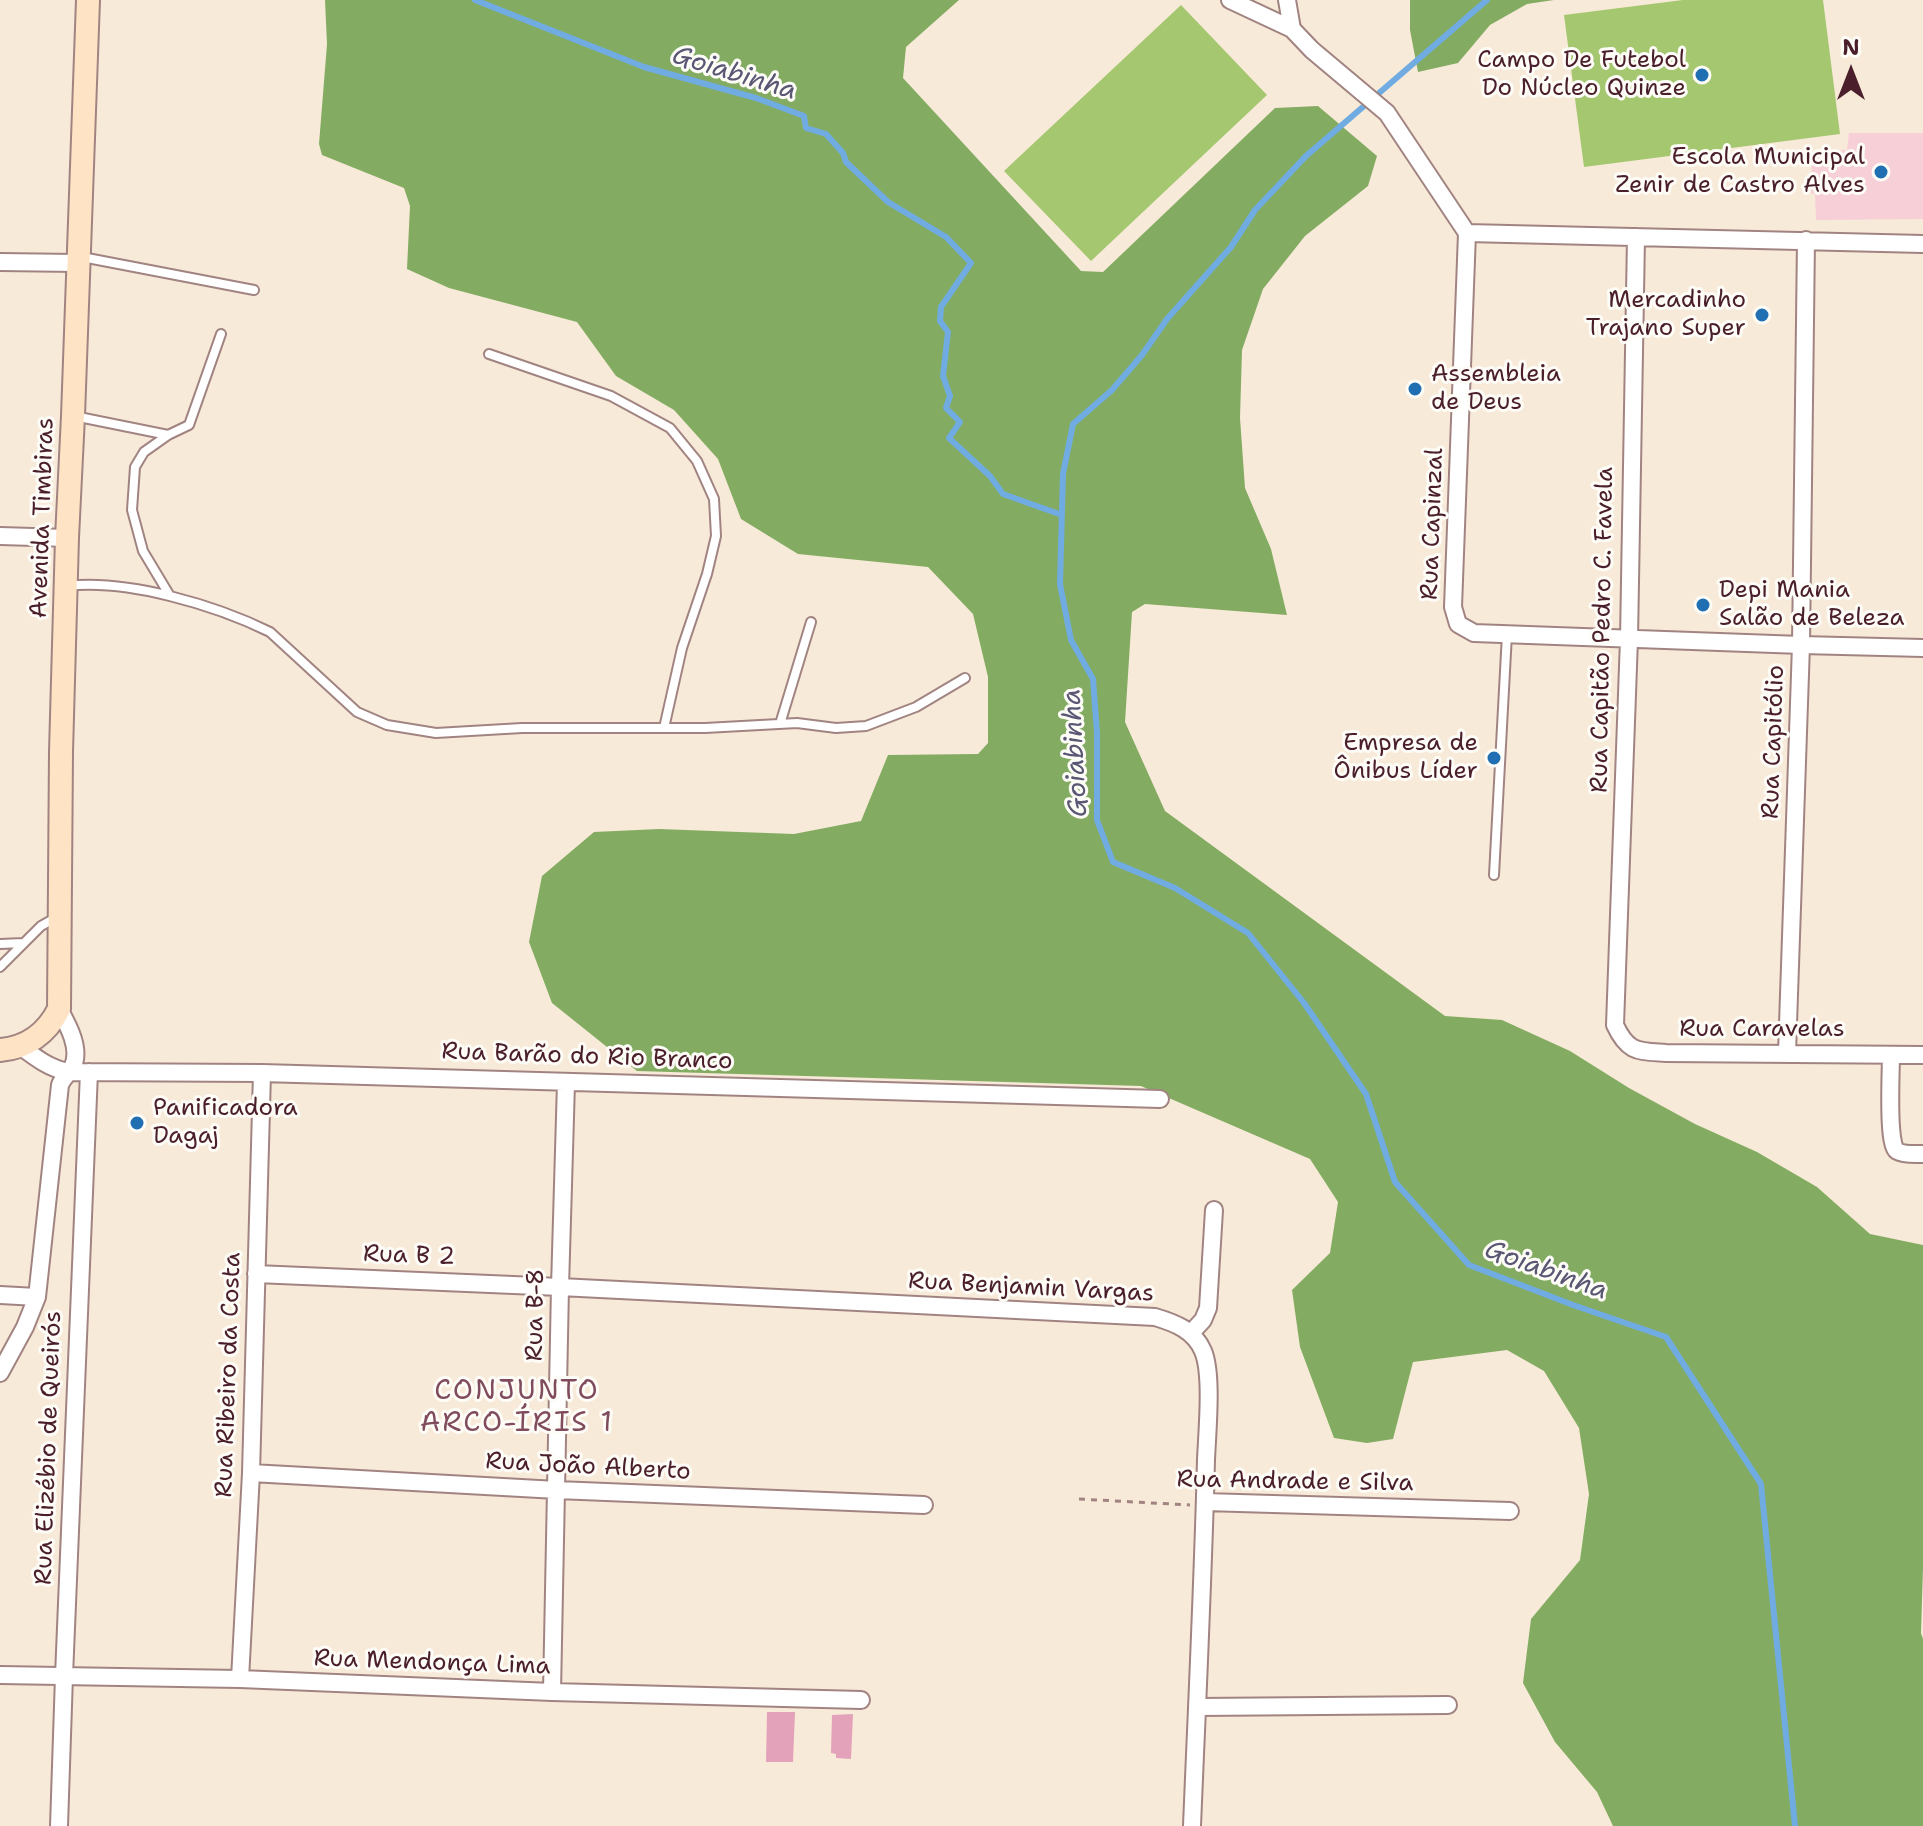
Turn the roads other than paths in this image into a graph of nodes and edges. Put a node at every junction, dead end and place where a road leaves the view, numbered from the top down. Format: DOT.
graph roads {
  1 [pos="88,0"];
  2 [pos="1230,0"];
  3 [pos="1287,0"];
  4 [pos="1292,29"];
  5 [pos="1467,233"];
  6 [pos="1636,237"];
  7 [pos="1806,240"];
  8 [pos="1923,244"];
  9 [pos="78,260"];
  10 [pos="0,262"];
  11 [pos="254,290"];
  12 [pos="221,334"];
  13 [pos="489,354"];
  14 [pos="73,416"];
  15 [pos="168,435"];
  16 [pos="0,536"];
  17 [pos="67,538"];
  18 [pos="66,586"];
  19 [pos="170,596"];
  20 [pos="811,622"];
  21 [pos="1507,634"];
  22 [pos="1629,639"];
  23 [pos="1801,645"];
  24 [pos="1923,648"];
  25 [pos="965,678"];
  26 [pos="780,724"];
  27 [pos="664,728"];
  28 [pos="1494,875"];
  29 [pos="61,914"];
  30 [pos="24,943"];
  31 [pos="0,944"];
  32 [pos="0,967"];
  33 [pos="59,1009"];
  34 [pos="1615,1025"];
  35 [pos="10,1048"];
  36 [pos="1787,1053"];
  37 [pos="1891,1055"];
  38 [pos="1923,1055"];
  39 [pos="68,1072"];
  40 [pos="89,1072"];
  41 [pos="262,1073"];
  42 [pos="566,1083"];
  43 [pos="1160,1099"];
  44 [pos="1923,1154"];
  45 [pos="1214,1210"];
  46 [pos="256,1274"];
  47 [pos="560,1287"];
  48 [pos="0,1295"];
  49 [pos="37,1297"];
  50 [pos="1191,1333"];
  51 [pos="0,1373"];
  52 [pos="251,1473"];
  53 [pos="557,1490"];
  54 [pos="1205,1502"];
  55 [pos="924,1505"];
  56 [pos="1510,1511"];
  57 [pos="0,1675"];
  58 [pos="64,1676"];
  59 [pos="240,1679"];
  60 [pos="552,1692"];
  61 [pos="861,1700"];
  62 [pos="1448,1705"];
  63 [pos="1197,1707"];
  64 [pos="59,1826"];
  65 [pos="1192,1826"];
  1 -- 9 [label="street, Avenida Timbiras"];
  2 -- 4 [label="street"];
  3 -- 4 [label="street"];
  4 -- 5 [label="street"];
  5 -- 6 [label="street"];
  5 -- 21 [label="street, Rua Capinzal"];
  6 -- 7 [label="street"];
  6 -- 22 [label="street, Rua Capitão Pedro C. Favela"];
  7 -- 8 [label="street"];
  7 -- 23 [label="street, Rua Capitólio"];
  9 -- 10 [label="street"];
  9 -- 11 [label="lane"];
  9 -- 14 [label="street, Avenida Timbiras"];
  12 -- 15 [label="lane"];
  13 -- 27 [label="lane"];
  14 -- 15 [label="lane"];
  14 -- 17 [label="street, Avenida Timbiras"];
  15 -- 19 [label="lane"];
  16 -- 17 [label="street"];
  17 -- 18 [label="street, Avenida Timbiras"];
  18 -- 19 [label="lane"];
  18 -- 29 [label="street, Avenida Timbiras"];
  19 -- 27 [label="lane"];
  20 -- 26 [label="lane"];
  21 -- 22 [label="street"];
  21 -- 28 [label="lane"];
  22 -- 23 [label="street"];
  22 -- 34 [label="street, Rua Capitão Pedro C. Favela"];
  23 -- 24 [label="street"];
  23 -- 36 [label="street, Rua Capitólio"];
  25 -- 26 [label="lane"];
  26 -- 27 [label="lane"];
  29 -- 30 [label="lane"];
  29 -- 33 [label="street, Avenida Timbiras"];
  30 -- 31 [label="lane"];
  30 -- 32 [label="lane"];
  33 -- 35 [label="street, Rua Barão do Rio Branco"];
  33 -- 39 [label="street"];
  34 -- 36 [label="street, Rua Caravelas"];
  35 -- 39 [label="street, Rua Barão do Rio Branco"];
  36 -- 37 [label="street, Rua Caravelas"];
  37 -- 38 [label="street, Rua Caravelas"];
  37 -- 44 [label="street"];
  39 -- 40 [label="street, Rua Barão do Rio Branco"];
  39 -- 49 [label="street"];
  40 -- 41 [label="street, Rua Barão do Rio Branco"];
  40 -- 58 [label="street, Rua Elizébio de Queirós"];
  41 -- 42 [label="street, Rua Barão do Rio Branco"];
  41 -- 46 [label="street, Rua Ribeiro da Costa"];
  42 -- 43 [label="street, Rua Barão do Rio Branco"];
  42 -- 47 [label="street, Rua B-8"];
  45 -- 50 [label="street"];
  46 -- 47 [label="street, Rua B 2"];
  46 -- 52 [label="street, Rua Ribeiro da Costa"];
  47 -- 50 [label="street, Rua Benjamin Vargas"];
  47 -- 53 [label="street, Rua B-8"];
  48 -- 49 [label="street"];
  49 -- 51 [label="street"];
  50 -- 54 [label="street"];
  52 -- 53 [label="street, Rua João Alberto"];
  52 -- 59 [label="street, Rua Ribeiro da Costa"];
  53 -- 55 [label="street, Rua João Alberto"];
  53 -- 60 [label="street, Rua B-8"];
  54 -- 56 [label="street, Rua Andrade e Silva"];
  54 -- 63 [label="street"];
  57 -- 58 [label="street, Rua Mendonça Lima"];
  58 -- 59 [label="street, Rua Mendonça Lima"];
  58 -- 64 [label="street, Rua Elizébio de Queirós"];
  59 -- 60 [label="street, Rua Mendonça Lima"];
  60 -- 61 [label="street, Rua Mendonça Lima"];
  62 -- 63 [label="street"];
  63 -- 65 [label="street"];
}
